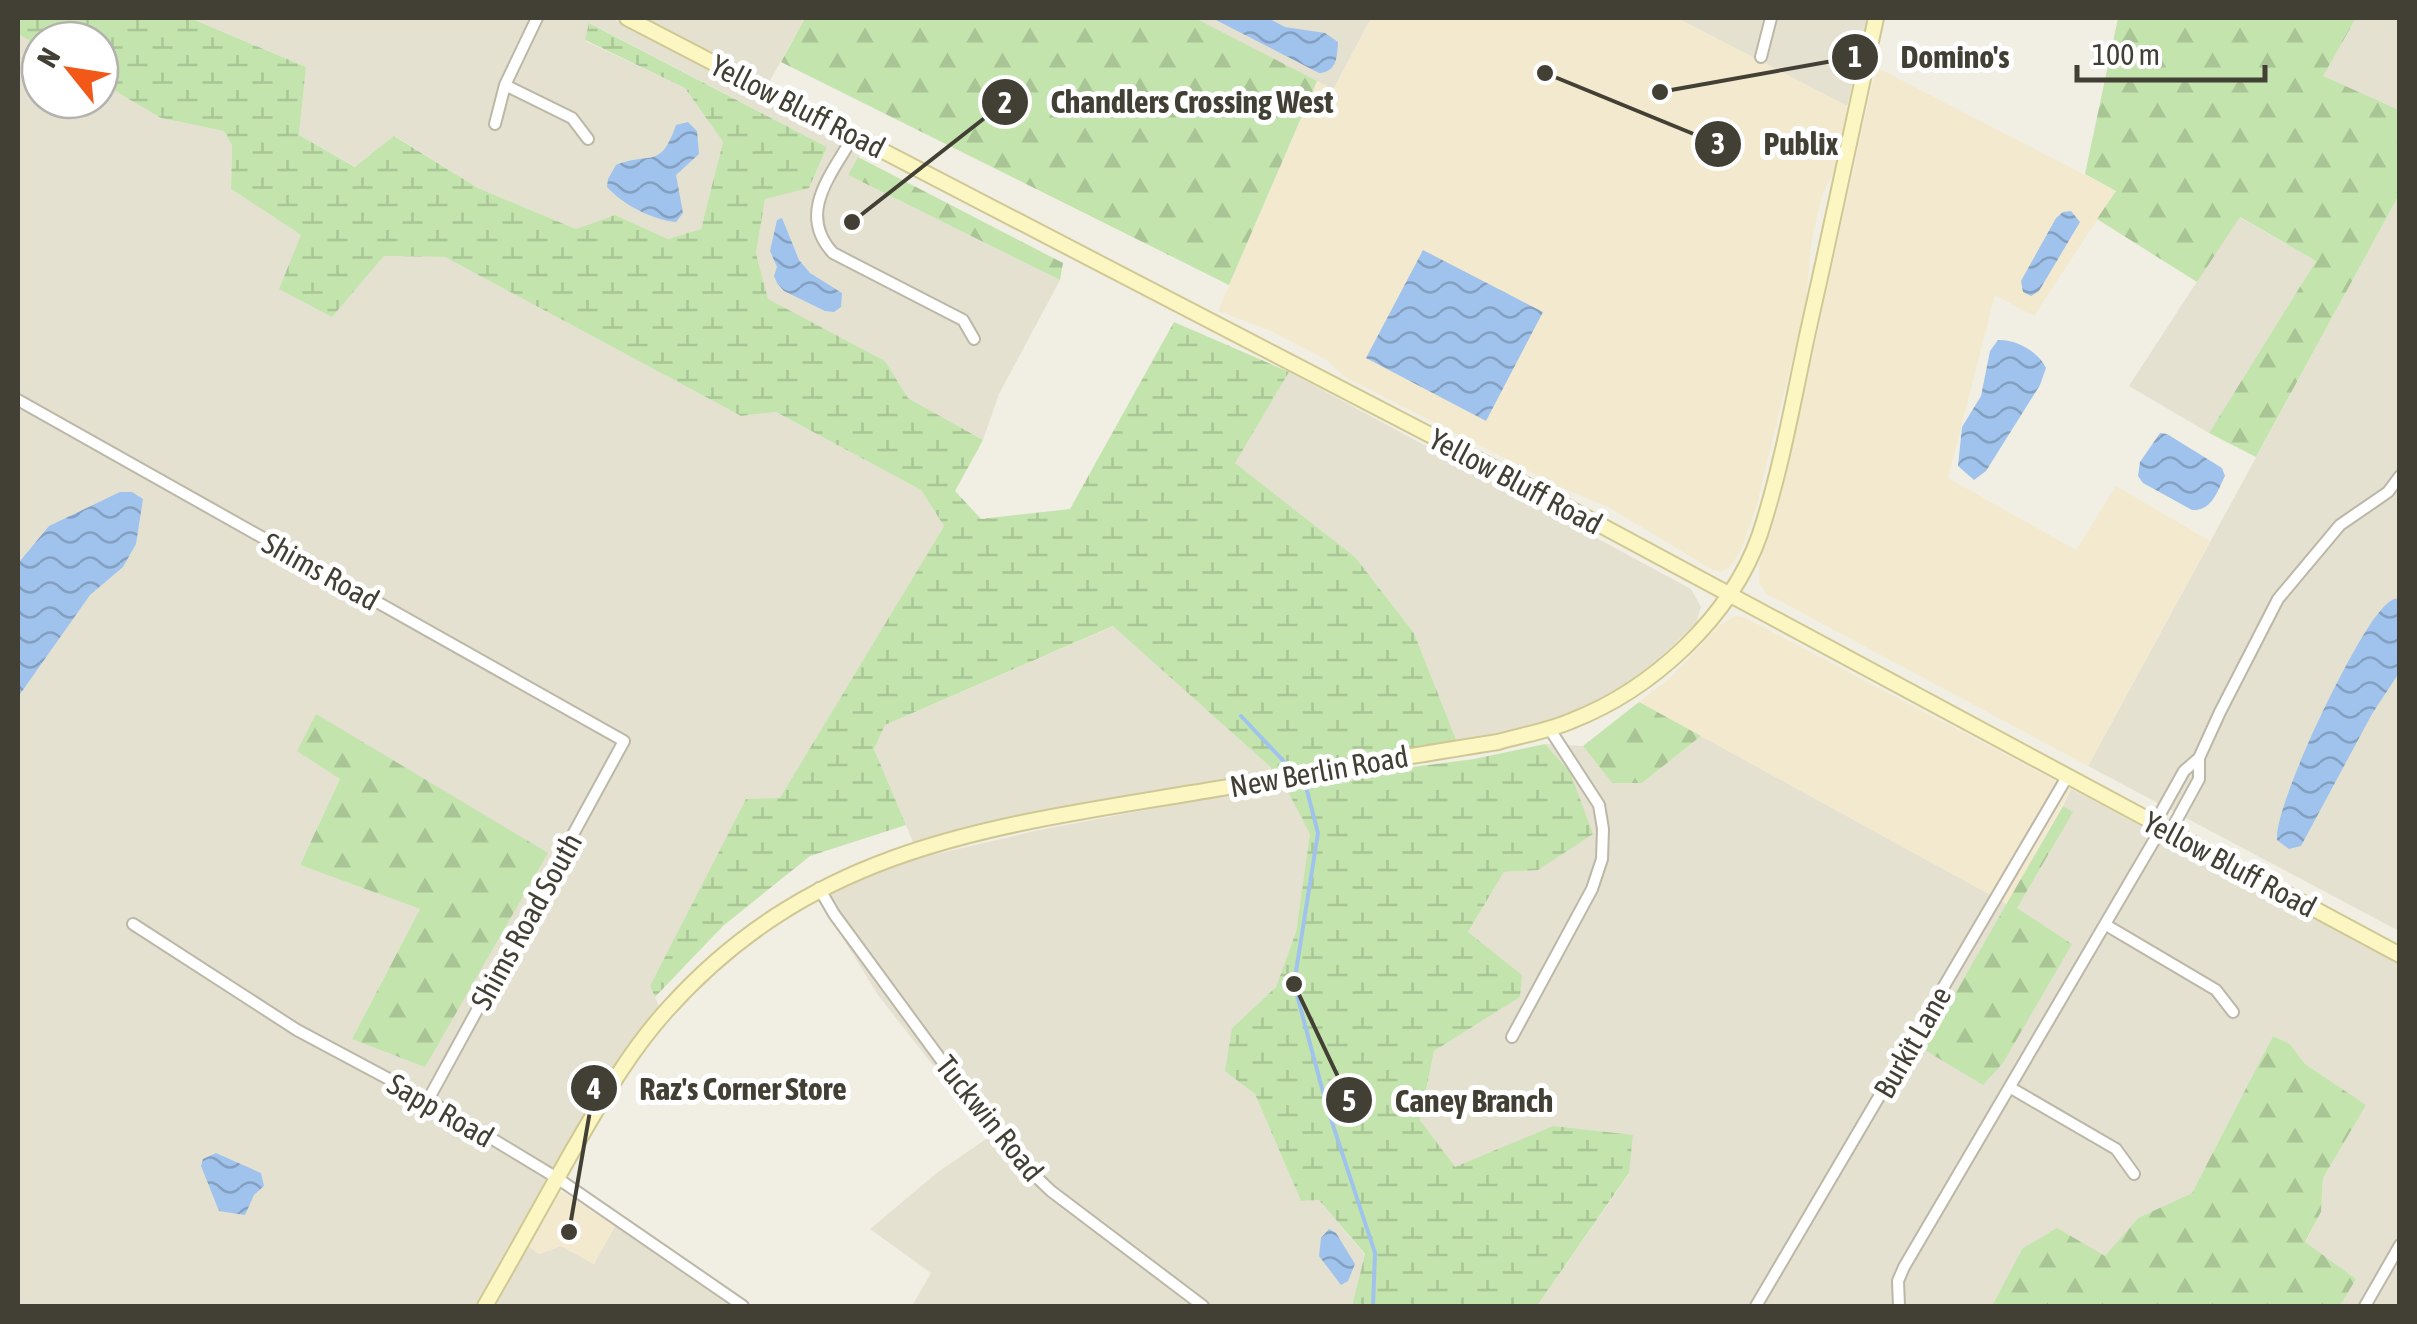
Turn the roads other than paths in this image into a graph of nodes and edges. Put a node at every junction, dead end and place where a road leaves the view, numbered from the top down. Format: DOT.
graph roads {
  1 [pos="537,18"];
  2 [pos="628,18"];
  3 [pos="1770,18"];
  4 [pos="1876,18"];
  5 [pos="1761,57"];
  6 [pos="505,85"];
  7 [pos="495,124"];
  8 [pos="854,135"];
  9 [pos="588,139"];
  10 [pos="974,338"];
  11 [pos="18,400"];
  12 [pos="2400,476"];
  13 [pos="1727,594"];
  14 [pos="1549,728"];
  15 [pos="624,741"];
  16 [pos="2200,758"];
  17 [pos="2067,776"];
  18 [pos="2162,827"];
  19 [pos="819,888"];
  20 [pos="133,924"];
  21 [pos="2106,925"];
  22 [pos="2400,954"];
  23 [pos="2233,1012"];
  24 [pos="1512,1038"];
  25 [pos="2010,1088"];
  26 [pos="428,1100"];
  27 [pos="2134,1174"];
  28 [pos="557,1178"];
  29 [pos="2400,1245"];
  30 [pos="486,1306"];
  31 [pos="743,1306"];
  32 [pos="1203,1306"];
  33 [pos="1756,1306"];
  34 [pos="1899,1306"];
  35 [pos="2365,1306"];
  1 -- 6 [label="street"];
  2 -- 8 [label="main road, Yellow Bluff Road"];
  3 -- 5 [label="street"];
  4 -- 13 [label="main road, New Berlin Road"];
  6 -- 7 [label="street"];
  6 -- 9 [label="street"];
  8 -- 10 [label="street"];
  8 -- 13 [label="main road, Yellow Bluff Road"];
  11 -- 15 [label="street, Shims Road"];
  12 -- 16 [label="street"];
  13 -- 14 [label="main road, New Berlin Road"];
  13 -- 17 [label="main road, Yellow Bluff Road"];
  14 -- 19 [label="main road, New Berlin Road"];
  14 -- 24 [label="street"];
  15 -- 26 [label="street, Shims Road South"];
  16 -- 18 [label="street"];
  16 -- 18 [label="street"];
  17 -- 18 [label="main road, Yellow Bluff Road"];
  17 -- 33 [label="street, Burkit Lane"];
  18 -- 21 [label="street"];
  18 -- 22 [label="main road, Yellow Bluff Road"];
  19 -- 28 [label="main road, New Berlin Road"];
  19 -- 32 [label="street, Tuckwin Road"];
  20 -- 26 [label="street, Sapp Road"];
  21 -- 23 [label="street"];
  21 -- 25 [label="street"];
  25 -- 27 [label="street"];
  25 -- 34 [label="street"];
  26 -- 28 [label="street, Sapp Road"];
  28 -- 30 [label="main road, New Berlin Road"];
  28 -- 31 [label="street, Sapp Road"];
  29 -- 35 [label="street"];
}
